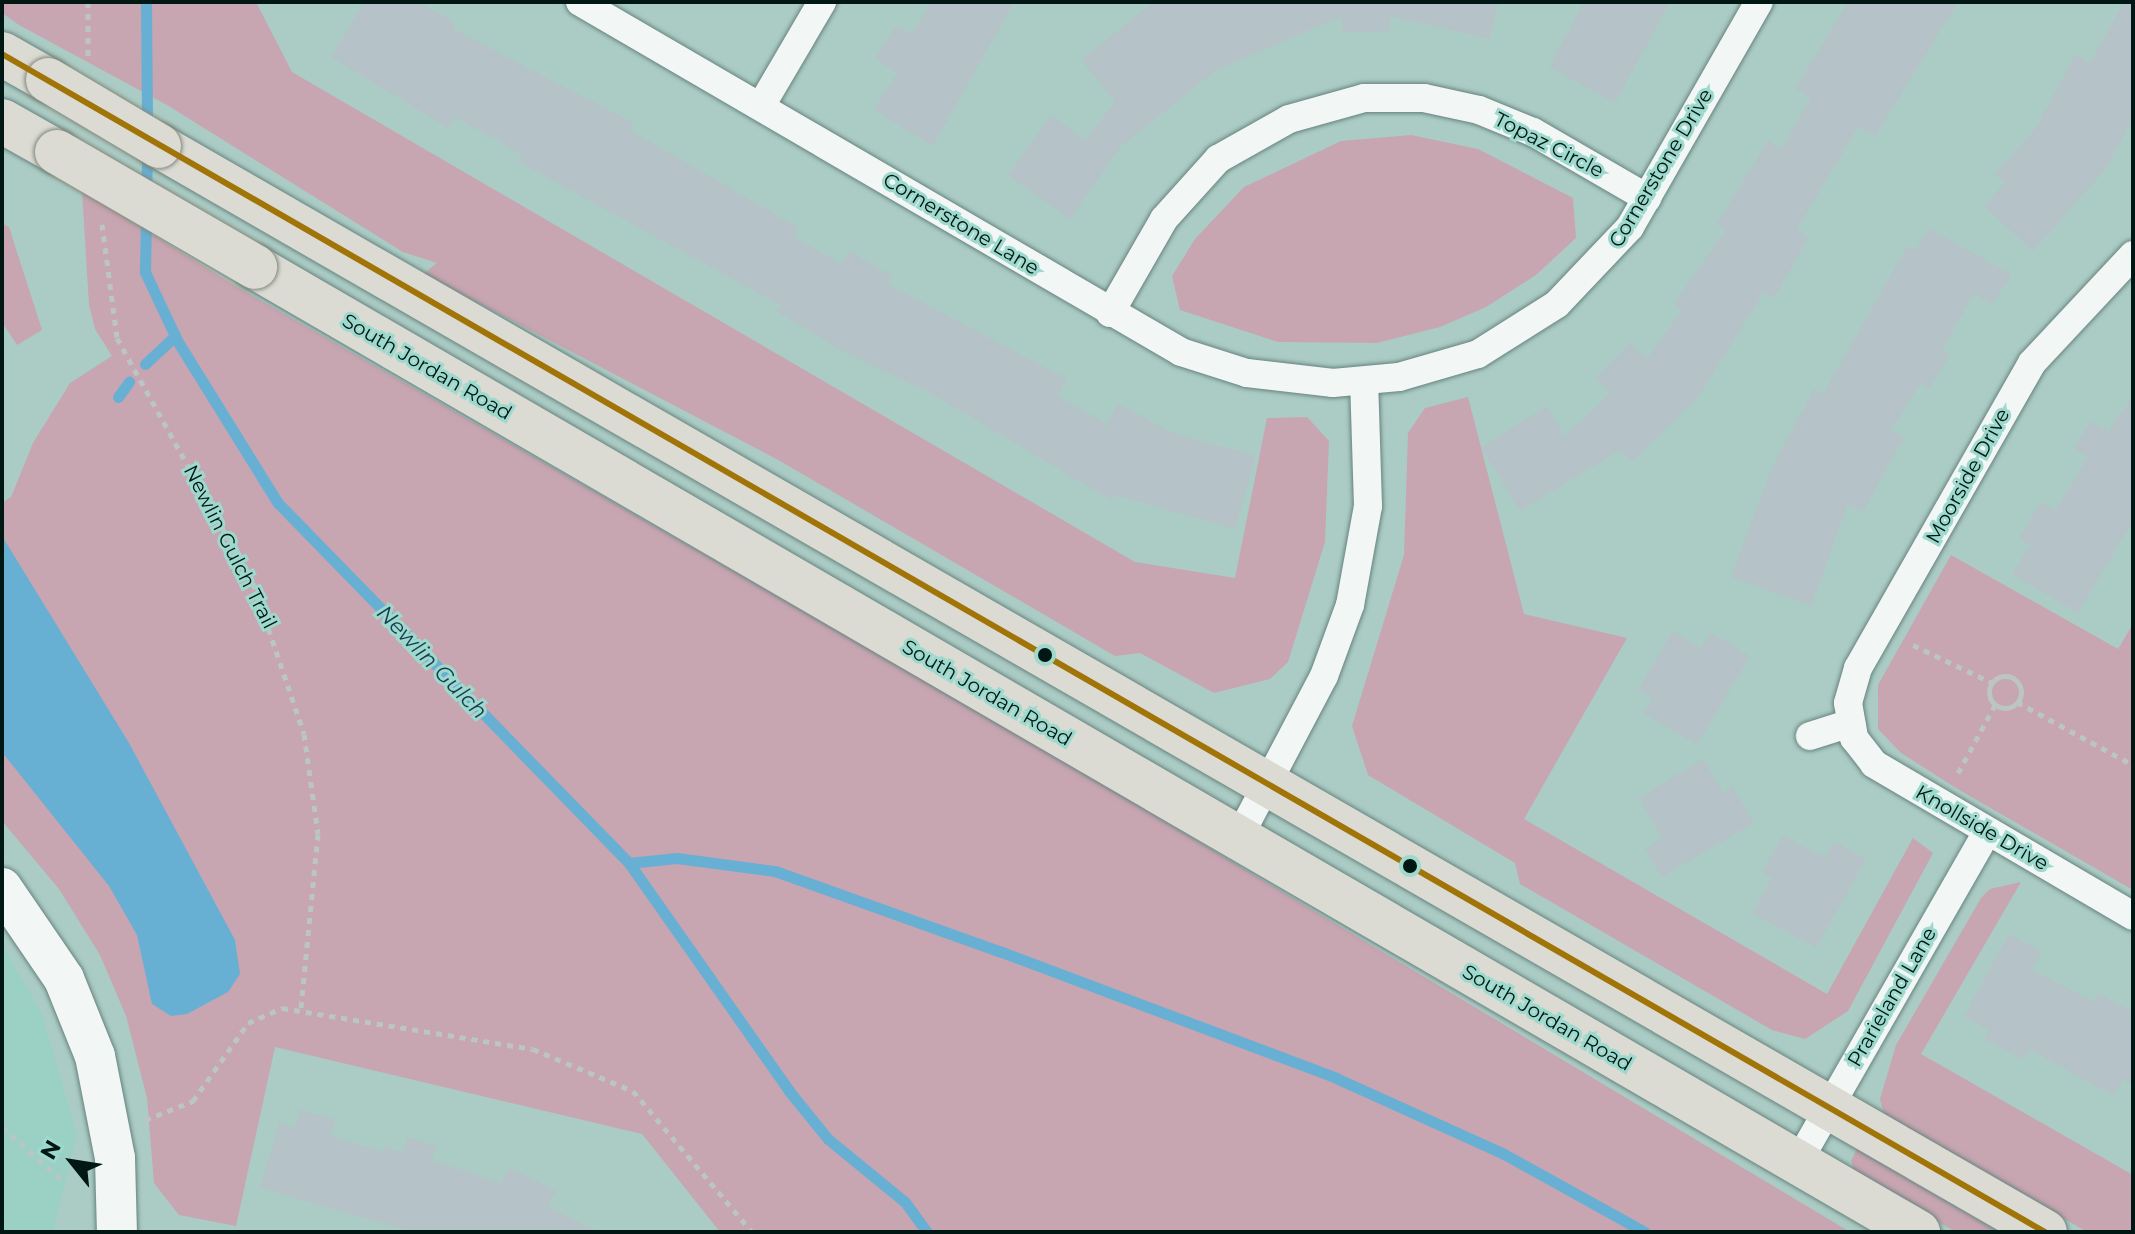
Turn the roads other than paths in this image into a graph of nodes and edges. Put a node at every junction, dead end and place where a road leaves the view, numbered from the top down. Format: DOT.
graph roads {
  1 [pos="580,2"];
  2 [pos="822,2"];
  3 [pos="1759,2"];
  4 [pos="2,54"];
  5 [pos="761,106"];
  6 [pos="2,121"];
  7 [pos="1647,198"];
  8 [pos="2133,255"];
  9 [pos="1110,313"];
  10 [pos="1364,382"];
  11 [pos="1851,723"];
  12 [pos="1810,736"];
  13 [pos="1268,783"];
  14 [pos="1987,832"];
  15 [pos="1238,839"];
  16 [pos="2,888"];
  17 [pos="2133,916"];
  18 [pos="1830,1107"];
  19 [pos="1798,1162"];
  20 [pos="117,1232"];
  21 [pos="1918,1232"];
  22 [pos="2045,1232"];
  1 -- 5 [label="street, Cornerstone Lane"];
  2 -- 5 [label="street"];
  3 -- 7 [label="street, Cornerstone Drive"];
  4 -- 13 [label="main road, bridge"];
  5 -- 9 [label="street, Cornerstone Lane"];
  6 -- 15 [label="main road, South Jordan Road, bridge"];
  7 -- 9 [label="street, Topaz Circle"];
  7 -- 10 [label="street, Cornerstone Drive"];
  8 -- 11 [label="street, Moorside Drive"];
  9 -- 10 [label="street, Cornerstone Lane"];
  10 -- 13 [label="street"];
  11 -- 12 [label="street"];
  11 -- 14 [label="street, Knollside Drive"];
  13 -- 15 [label="street"];
  13 -- 18 [label="main road"];
  14 -- 17 [label="street, Knollside Drive"];
  14 -- 18 [label="street, Prarieland Lane"];
  15 -- 19 [label="main road, South Jordan Road"];
  16 -- 20 [label="street"];
  18 -- 19 [label="street, Prarieland Lane"];
  18 -- 22 [label="main road"];
  19 -- 21 [label="main road, South Jordan Road"];
}
